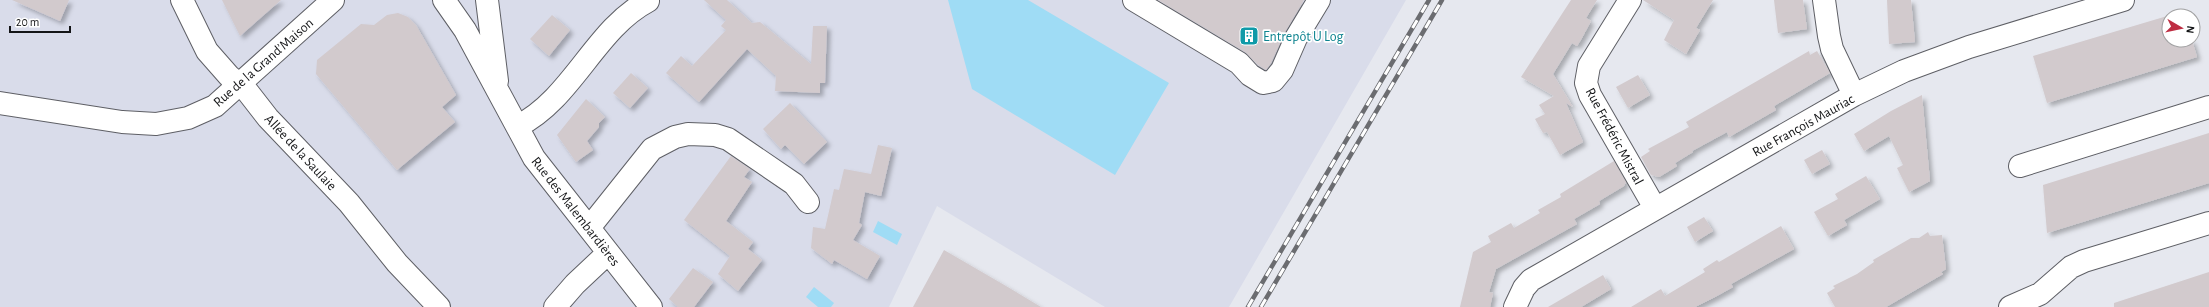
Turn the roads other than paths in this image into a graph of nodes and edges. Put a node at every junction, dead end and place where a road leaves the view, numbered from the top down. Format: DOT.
graph roads {
  1 [pos="182,0"];
  2 [pos="333,0"];
  3 [pos="444,0"];
  4 [pos="487,0"];
  5 [pos="1134,0"];
  6 [pos="1318,0"];
  7 [pos="1630,0"];
  8 [pos="1824,0"];
  9 [pos="2123,0"];
  10 [pos="648,1"];
  11 [pos="239,85"];
  12 [pos="498,89"];
  13 [pos="1854,95"];
  14 [pos="0,103"];
  15 [pos="2209,107"];
  16 [pos="518,126"];
  17 [pos="2020,166"];
  18 [pos="808,202"];
  19 [pos="1655,208"];
  20 [pos="2209,223"];
  21 [pos="589,228"];
  22 [pos="608,253"];
  23 [pos="432,304"];
  24 [pos="555,307"];
  25 [pos="651,307"];
  26 [pos="1515,307"];
  27 [pos="2010,307"];
  1 -- 11 [label="street, Allée de la Saulaie"];
  2 -- 11 [label="street, Rue de la Grand’Maison"];
  3 -- 12 [label="street, Rue des Malembardières"];
  4 -- 12 [label="street, Rue des Malembardières"];
  5 -- 6 [label="street"];
  7 -- 19 [label="street, Rue Frédéric Mistral"];
  8 -- 13 [label="street"];
  9 -- 13 [label="street, Rue François Mauriac"];
  10 -- 16 [label="street"];
  11 -- 14 [label="street, Rue de la Grand’Maison"];
  11 -- 23 [label="street, Allée de la Saulaie"];
  12 -- 16 [label="street, Rue des Malembardières"];
  13 -- 19 [label="street, Rue François Mauriac"];
  15 -- 17 [label="street"];
  16 -- 21 [label="street, Rue des Malembardières"];
  18 -- 21 [label="street"];
  19 -- 26 [label="street, Rue François Mauriac"];
  20 -- 27 [label="street"];
  21 -- 22 [label="street, Rue des Malembardières"];
  22 -- 24 [label="street"];
  22 -- 25 [label="street, Rue des Malembardières"];
}
